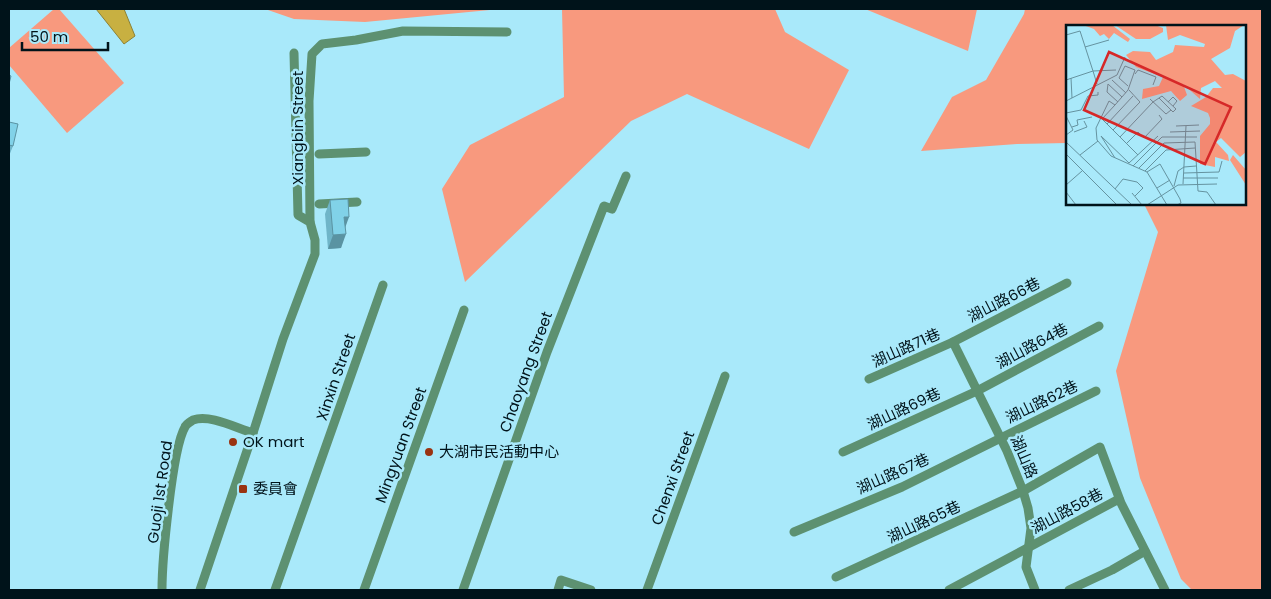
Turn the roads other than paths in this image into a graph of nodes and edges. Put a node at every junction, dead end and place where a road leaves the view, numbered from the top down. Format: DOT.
graph roads {
  1 [pos="507,32"];
  2 [pos="294,53"];
  3 [pos="366,152"];
  4 [pos="318,154"];
  5 [pos="626,176"];
  6 [pos="357,202"];
  7 [pos="319,204"];
  8 [pos="310,222"];
  9 [pos="1067,283"];
  10 [pos="383,285"];
  11 [pos="464,310"];
  12 [pos="1099,326"];
  13 [pos="953,342"];
  14 [pos="725,376"];
  15 [pos="869,379"];
  16 [pos="977,390"];
  17 [pos="1096,391"];
  18 [pos="253,433"];
  19 [pos="1001,438"];
  20 [pos="842,452"];
  21 [pos="1023,491"];
  22 [pos="1119,499"];
  23 [pos="794,532"];
  24 [pos="1028,548"];
  25 [pos="1145,551"];
  26 [pos="836,577"];
  27 [pos="162,590"];
  28 [pos="200,590"];
  29 [pos="275,590"];
  30 [pos="364,590"];
  31 [pos="463,590"];
  32 [pos="558,590"];
  33 [pos="591,590"];
  34 [pos="647,590"];
  35 [pos="949,590"];
  36 [pos="1035,590"];
  37 [pos="1069,590"];
  38 [pos="1165,590"];
  1 -- 8 [label="street, Xiangbin Street"];
  2 -- 8 [label="street, Xiangbin Street"];
  3 -- 4 [label="street"];
  5 -- 31 [label="street, Chaoyang Street"];
  6 -- 7 [label="street"];
  8 -- 18 [label="street, Xiangbin Street"];
  9 -- 13 [label="street, 湖山路66巷"];
  10 -- 29 [label="street, Xinxin Street"];
  11 -- 30 [label="street, Mingyuan Street"];
  12 -- 16 [label="street, 湖山路64巷"];
  13 -- 15 [label="street, 湖山路71巷"];
  13 -- 16 [label="street, 湖山路"];
  14 -- 34 [label="street, Chenxi Street"];
  16 -- 19 [label="street, 湖山路"];
  16 -- 20 [label="street, 湖山路69巷"];
  17 -- 19 [label="street, 湖山路62巷"];
  18 -- 27 [label="street, Guoji 1st Road"];
  18 -- 28 [label="street"];
  19 -- 21 [label="street, 湖山路"];
  19 -- 23 [label="street, 湖山路67巷"];
  21 -- 22 [label="street, 湖山路65巷"];
  21 -- 24 [label="street, 湖山路"];
  21 -- 26 [label="street, 湖山路65巷"];
  22 -- 24 [label="street, 湖山路58巷"];
  22 -- 25 [label="street"];
  24 -- 35 [label="street, 湖山路58巷"];
  24 -- 36 [label="street, 湖山路"];
  25 -- 37 [label="street"];
  25 -- 38 [label="street"];
  32 -- 33 [label="street"];
}
